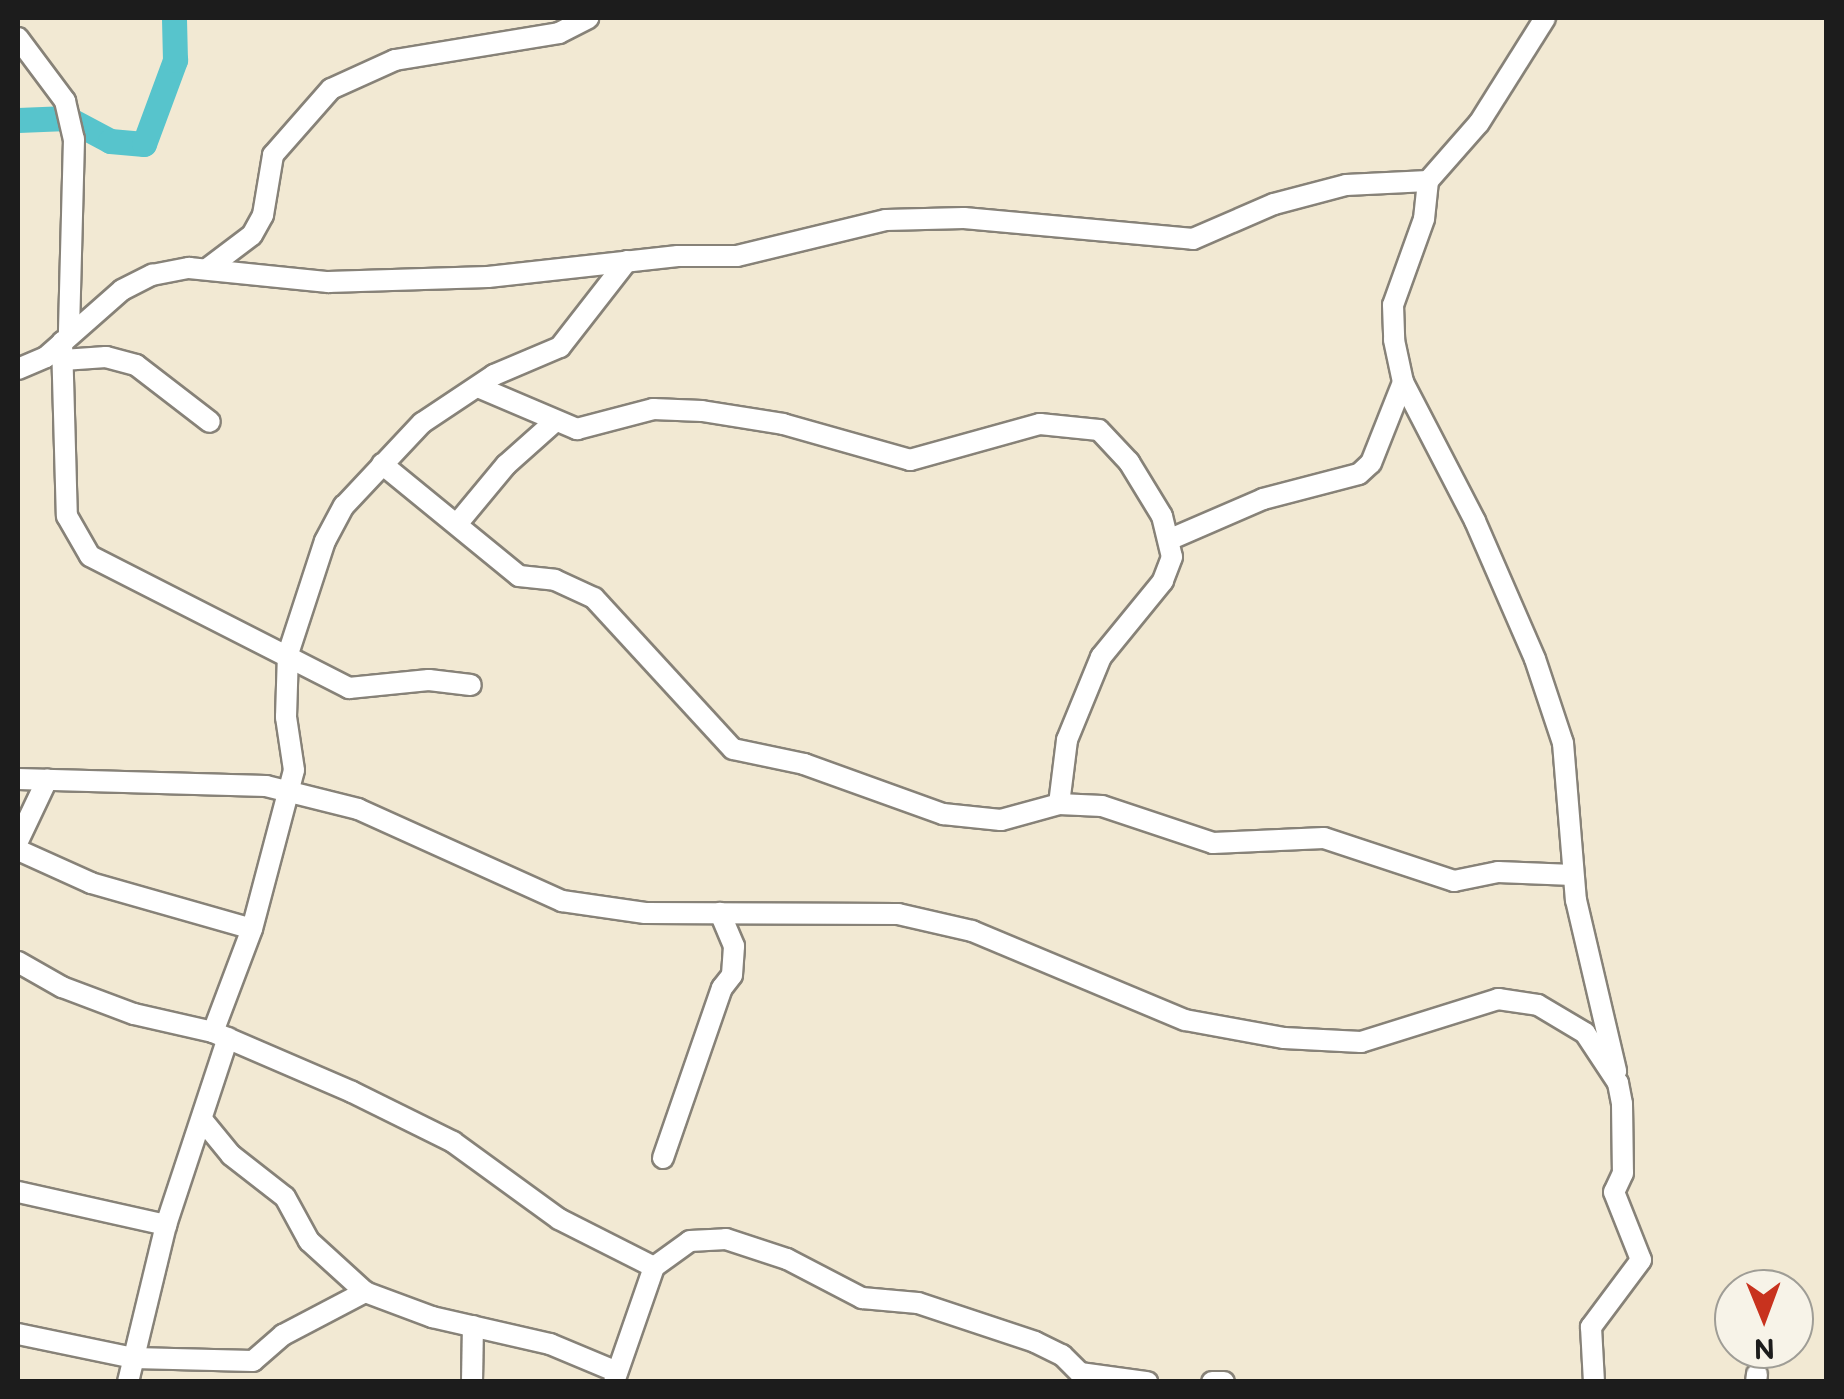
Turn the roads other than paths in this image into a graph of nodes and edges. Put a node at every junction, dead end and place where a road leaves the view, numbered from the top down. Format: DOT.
graph roads {
  1 [pos="588,18"];
  2 [pos="1545,18"];
  3 [pos="18,38"];
  4 [pos="1428,181"];
  5 [pos="628,261"];
  6 [pos="207,269"];
  7 [pos="65,346"];
  8 [pos="18,369"];
  9 [pos="1403,382"];
  10 [pos="478,387"];
  11 [pos="210,422"];
  12 [pos="552,424"];
  13 [pos="382,464"];
  14 [pos="457,524"];
  15 [pos="1172,538"];
  16 [pos="288,654"];
  17 [pos="471,685"];
  18 [pos="18,778"];
  19 [pos="47,780"];
  20 [pos="284,792"];
  21 [pos="1059,804"];
  22 [pos="18,841"];
  23 [pos="18,850"];
  24 [pos="1573,874"];
  25 [pos="720,913"];
  26 [pos="252,929"];
  27 [pos="18,962"];
  28 [pos="221,1035"];
  29 [pos="1618,1082"];
  30 [pos="204,1122"];
  31 [pos="663,1158"];
  32 [pos="18,1192"];
  33 [pos="166,1225"];
  34 [pos="654,1266"];
  35 [pos="365,1292"];
  36 [pos="473,1326"];
  37 [pos="18,1334"];
  38 [pos="134,1358"];
  39 [pos="614,1376"];
  40 [pos="128,1382"];
  41 [pos="472,1382"];
  42 [pos="1147,1382"];
  43 [pos="1212,1382"];
  44 [pos="1224,1382"];
  45 [pos="1594,1382"];
  1 -- 6 [label="street"];
  2 -- 4 [label="street"];
  3 -- 7 [label="street"];
  4 -- 5 [label="street"];
  4 -- 9 [label="street"];
  5 -- 6 [label="street"];
  5 -- 10 [label="street"];
  6 -- 7 [label="street"];
  7 -- 8 [label="street"];
  7 -- 11 [label="street"];
  7 -- 16 [label="street"];
  9 -- 15 [label="street"];
  9 -- 24 [label="street"];
  10 -- 12 [label="street"];
  10 -- 13 [label="street"];
  12 -- 14 [label="street"];
  12 -- 15 [label="street"];
  13 -- 14 [label="street"];
  13 -- 16 [label="street"];
  14 -- 21 [label="street"];
  15 -- 21 [label="street"];
  16 -- 17 [label="street"];
  16 -- 20 [label="street"];
  18 -- 19 [label="street"];
  19 -- 20 [label="street"];
  19 -- 22 [label="street"];
  20 -- 25 [label="street"];
  20 -- 26 [label="street"];
  21 -- 24 [label="street"];
  23 -- 26 [label="street"];
  24 -- 29 [label="street"];
  25 -- 29 [label="street"];
  25 -- 31 [label="street"];
  26 -- 28 [label="street"];
  27 -- 28 [label="street"];
  28 -- 30 [label="street"];
  28 -- 34 [label="street"];
  29 -- 45 [label="street"];
  30 -- 33 [label="street"];
  30 -- 35 [label="street"];
  32 -- 33 [label="street"];
  33 -- 38 [label="street"];
  34 -- 39 [label="street"];
  34 -- 42 [label="street"];
  35 -- 36 [label="street"];
  35 -- 38 [label="street"];
  36 -- 39 [label="street"];
  36 -- 41 [label="street"];
  37 -- 38 [label="street"];
  38 -- 40 [label="street"];
  43 -- 44 [label="street"];
}
